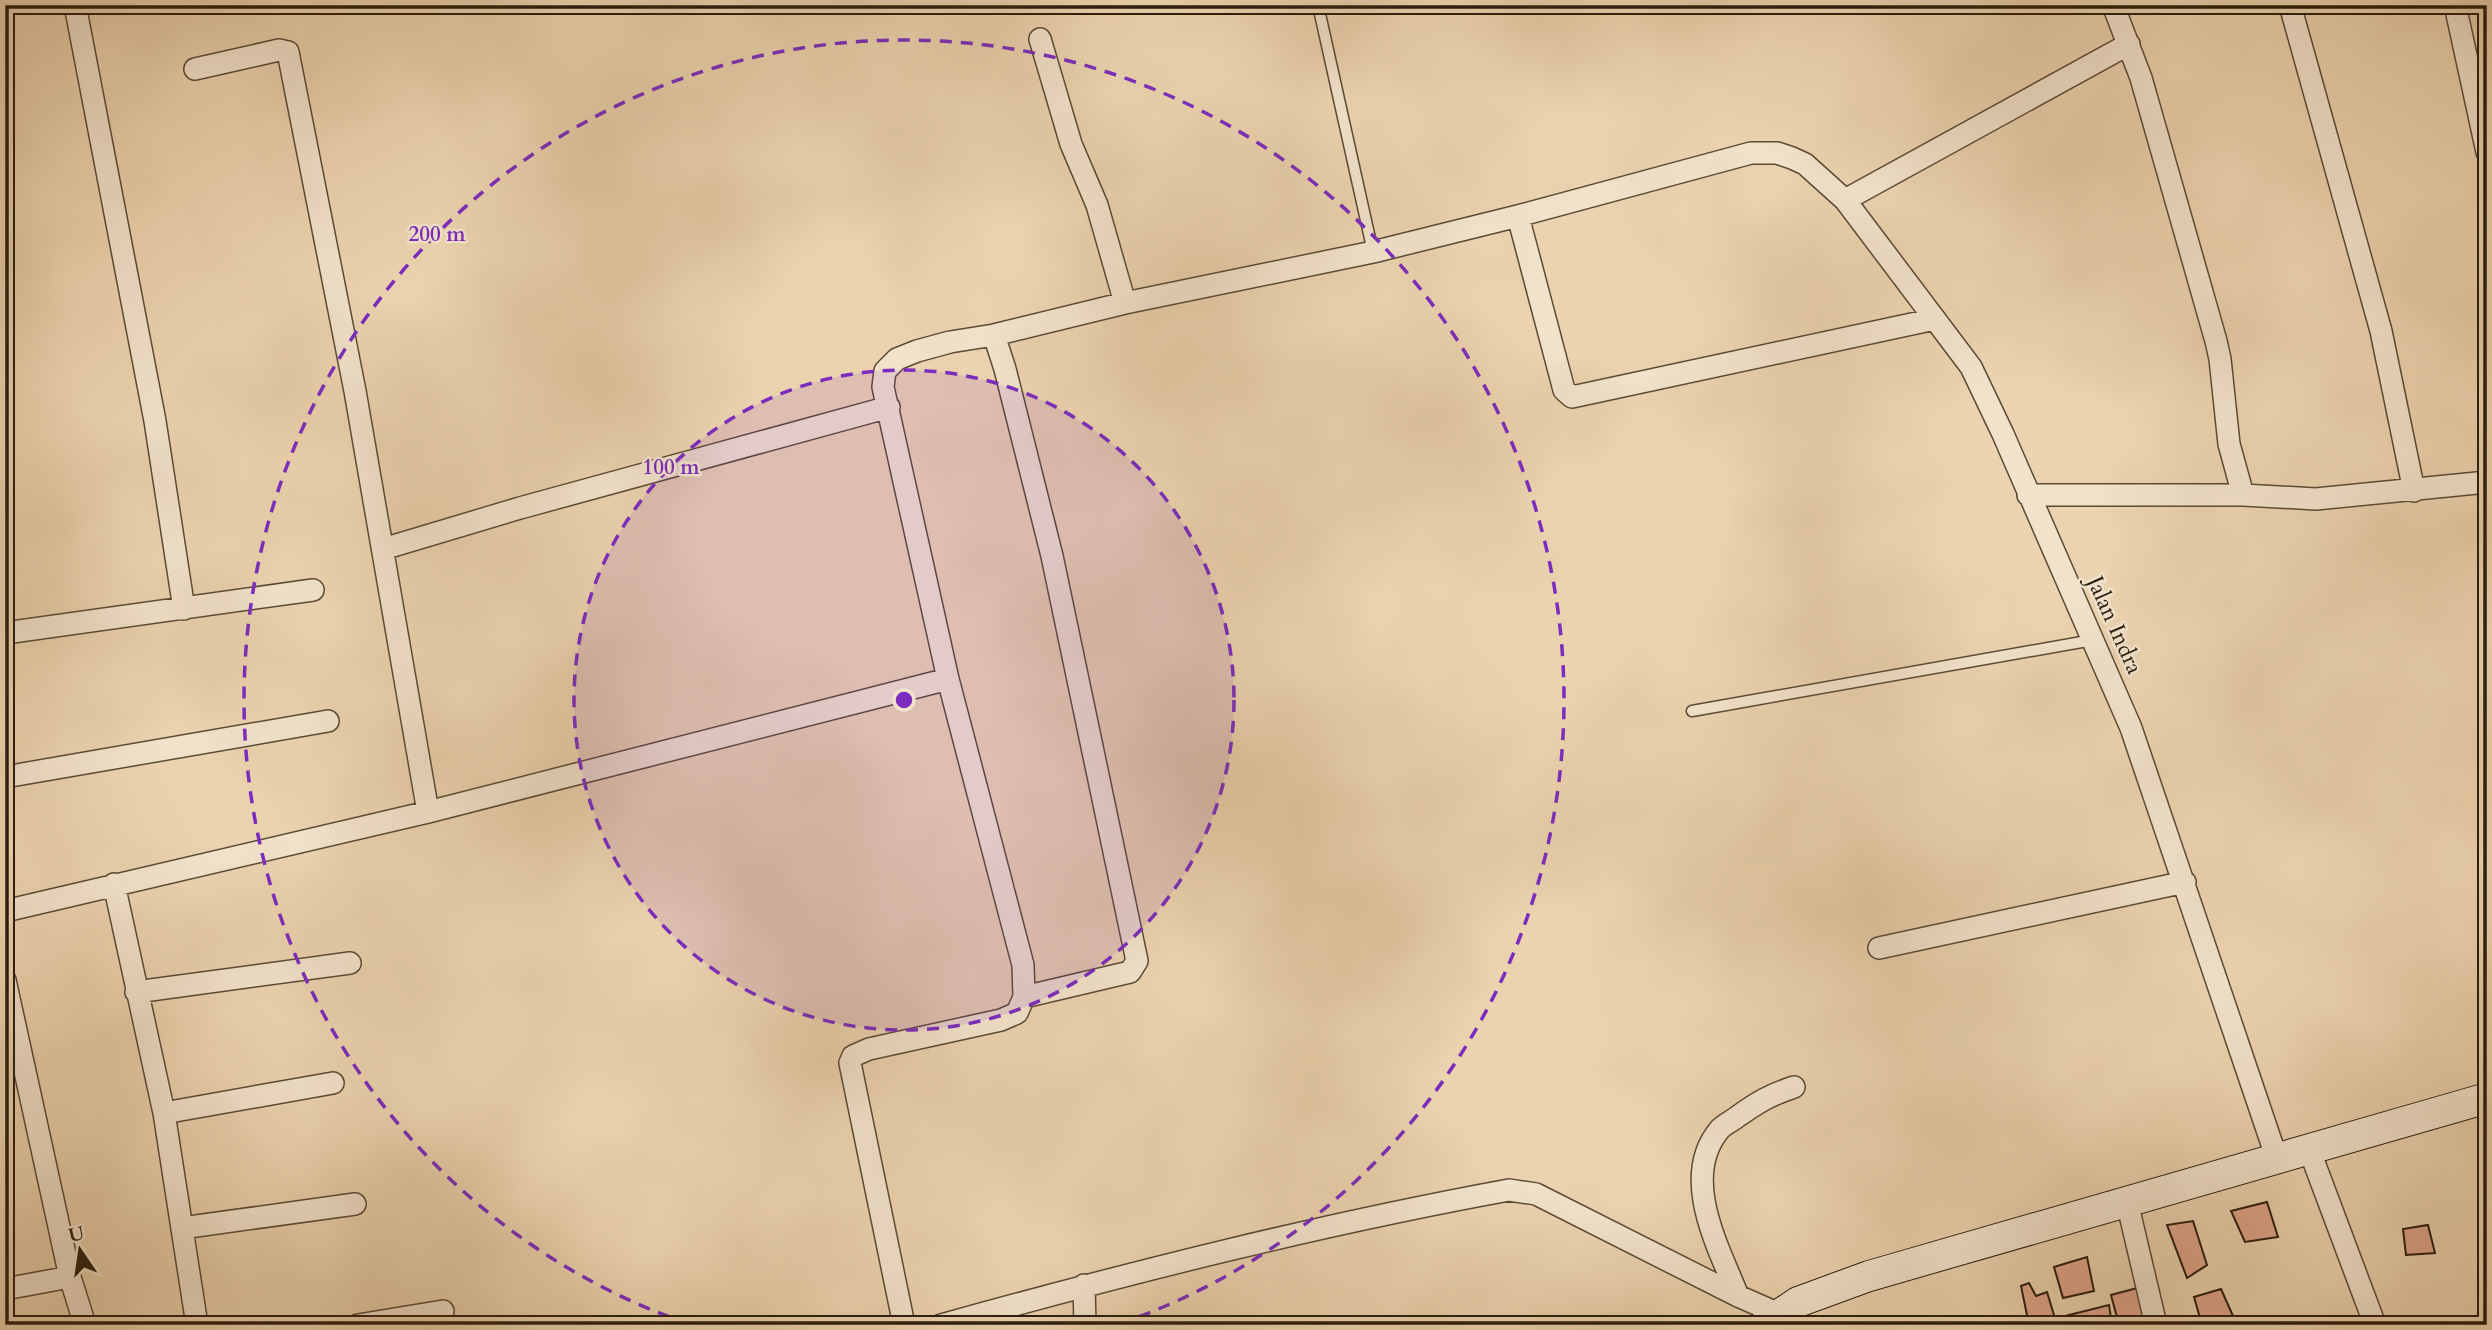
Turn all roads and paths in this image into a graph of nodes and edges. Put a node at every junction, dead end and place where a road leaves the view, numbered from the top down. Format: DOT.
graph roads {
  1 [pos="75,5"];
  2 [pos="1318,5"];
  3 [pos="2113,5"];
  4 [pos="2290,5"];
  5 [pos="2455,5"];
  6 [pos="1040,39"];
  7 [pos="2129,44"];
  8 [pos="195,69"];
  9 [pos="2487,152"];
  10 [pos="1845,200"];
  11 [pos="1518,216"];
  12 [pos="1373,252"];
  13 [pos="1125,303"];
  14 [pos="1935,319"];
  15 [pos="994,335"];
  16 [pos="889,408"];
  17 [pos="2487,482"];
  18 [pos="2414,491"];
  19 [pos="2028,495"];
  20 [pos="2243,495"];
  21 [pos="383,549"];
  22 [pos="313,590"];
  23 [pos="184,609"];
  24 [pos="5,633"];
  25 [pos="2093,640"];
  26 [pos="948,678"];
  27 [pos="1692,711"];
  28 [pos="328,720"];
  29 [pos="5,777"];
  30 [pos="428,813"];
  31 [pos="2185,882"];
  32 [pos="114,884"];
  33 [pos="5,911"];
  34 [pos="1879,948"];
  35 [pos="351,963"];
  36 [pos="5,980"];
  37 [pos="136,992"];
  38 [pos="1024,997"];
  39 [pos="333,1083"];
  40 [pos="1794,1087"];
  41 [pos="2487,1098"];
  42 [pos="164,1113"];
  43 [pos="2309,1149"];
  44 [pos="2277,1159"];
  45 [pos="2127,1202"];
  46 [pos="355,1204"];
  47 [pos="181,1227"];
  48 [pos="70,1276"];
  49 [pos="1084,1285"];
  50 [pos="5,1289"];
  51 [pos="1738,1296"];
  52 [pos="443,1311"];
  53 [pos="1771,1320"];
  54 [pos="85,1325"];
  55 [pos="197,1325"];
  56 [pos="358,1325"];
  57 [pos="904,1325"];
  58 [pos="941,1325"];
  59 [pos="1085,1325"];
  60 [pos="2156,1325"];
  61 [pos="2375,1325"];
  1 -- 23 [label="street"];
  2 -- 12 [label="lane"];
  3 -- 7 [label="street"];
  4 -- 18 [label="street"];
  5 -- 9 [label="street"];
  6 -- 13 [label="street"];
  7 -- 10 [label="street"];
  7 -- 20 [label="street"];
  8 -- 21 [label="street"];
  10 -- 11 [label="street, Jalan Indra"];
  10 -- 14 [label="street, Jalan Indra"];
  11 -- 12 [label="street"];
  11 -- 14 [label="street"];
  12 -- 13 [label="street"];
  13 -- 15 [label="street"];
  14 -- 19 [label="street, Jalan Indra"];
  15 -- 16 [label="street"];
  15 -- 38 [label="street"];
  16 -- 21 [label="street"];
  16 -- 26 [label="street"];
  17 -- 18 [label="street"];
  18 -- 20 [label="street"];
  19 -- 20 [label="street"];
  19 -- 25 [label="street, Jalan Indra"];
  21 -- 30 [label="street"];
  22 -- 23 [label="street"];
  23 -- 24 [label="street"];
  25 -- 27 [label="lane"];
  25 -- 31 [label="street, Jalan Indra"];
  26 -- 30 [label="street"];
  26 -- 38 [label="street"];
  28 -- 29 [label="street"];
  30 -- 32 [label="street"];
  31 -- 34 [label="street"];
  31 -- 44 [label="street, Jalan Indra"];
  32 -- 33 [label="street"];
  32 -- 37 [label="street"];
  35 -- 37 [label="street"];
  36 -- 48 [label="street"];
  37 -- 42 [label="street"];
  38 -- 57 [label="street"];
  39 -- 42 [label="street"];
  40 -- 51 [label="street"];
  41 -- 43 [label="main road"];
  42 -- 47 [label="street"];
  43 -- 44 [label="main road"];
  43 -- 61 [label="street"];
  44 -- 45 [label="main road"];
  45 -- 53 [label="main road"];
  45 -- 60 [label="street"];
  46 -- 47 [label="street"];
  47 -- 55 [label="street"];
  48 -- 50 [label="street"];
  48 -- 54 [label="street"];
  49 -- 51 [label="street"];
  49 -- 58 [label="street"];
  49 -- 59 [label="street"];
  51 -- 53 [label="street"];
  52 -- 56 [label="street"];
}
